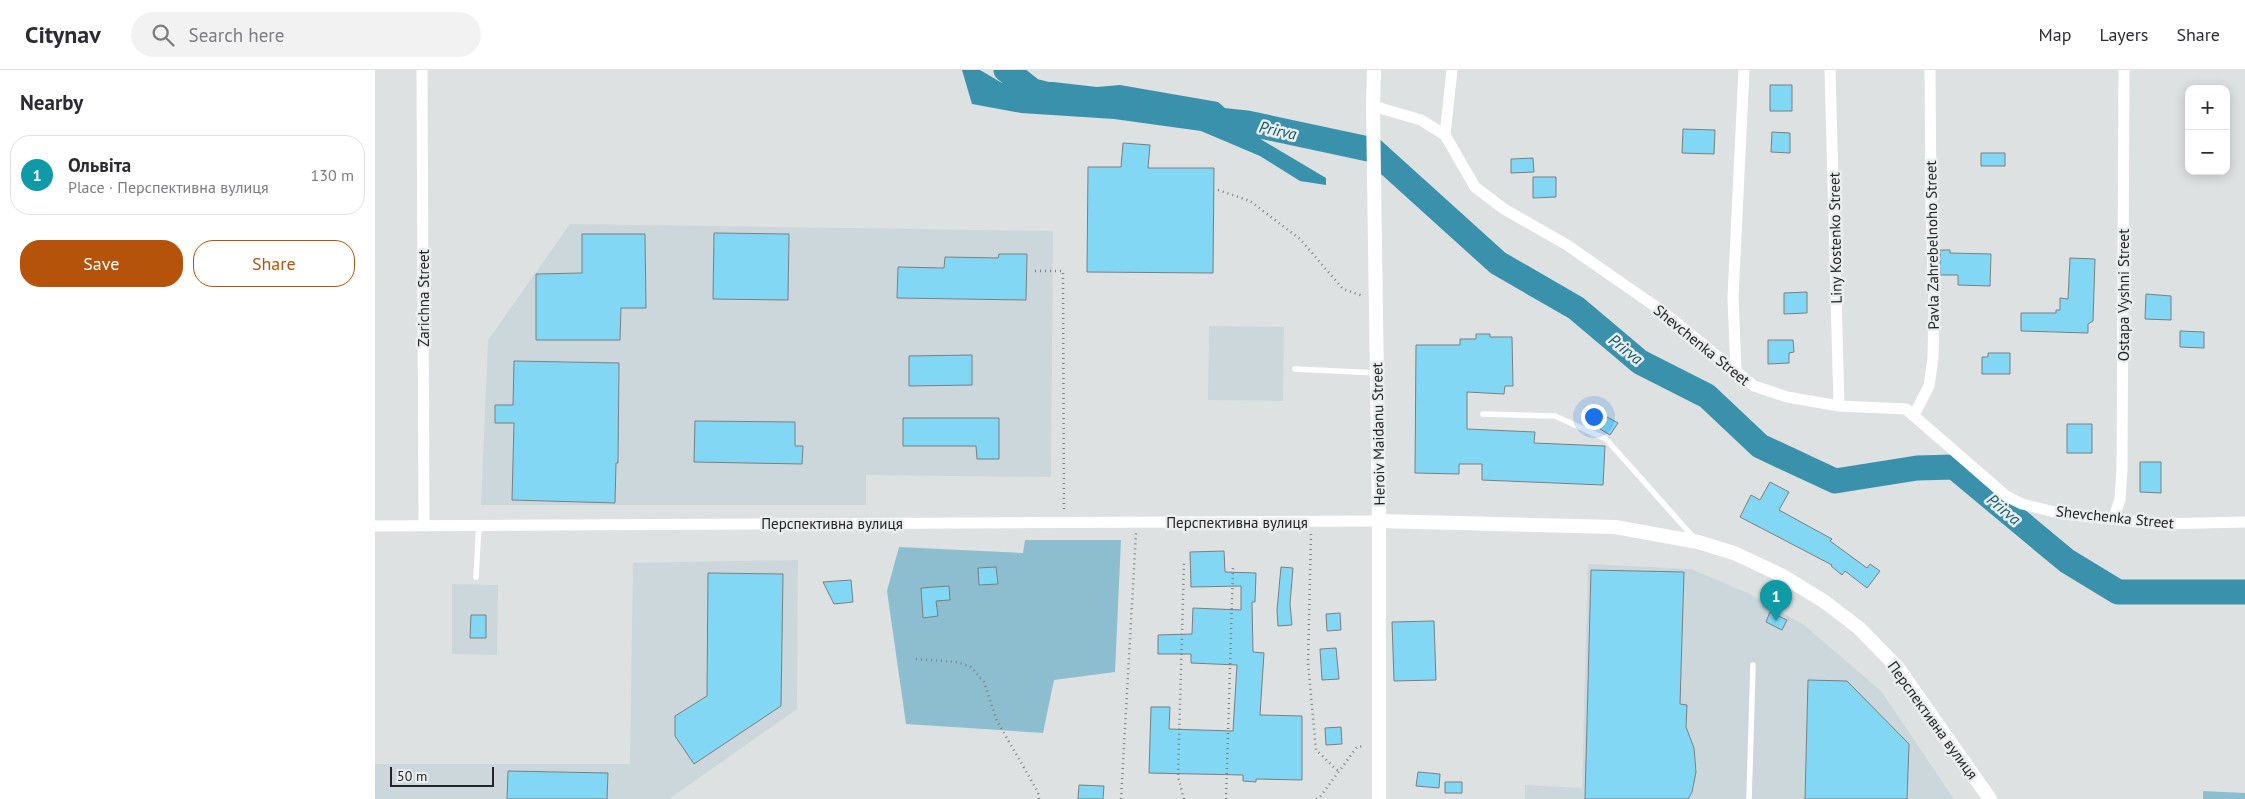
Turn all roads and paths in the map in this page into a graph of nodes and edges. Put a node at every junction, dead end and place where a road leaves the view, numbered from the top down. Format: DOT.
graph roads {
  1 [pos="422,70"];
  2 [pos="1374,70"];
  3 [pos="1452,70"];
  4 [pos="1744,70"];
  5 [pos="1831,70"];
  6 [pos="1930,70"];
  7 [pos="2124,70"];
  8 [pos="1373,106"];
  9 [pos="1445,135"];
  10 [pos="1218,190"];
  11 [pos="1035,271"];
  12 [pos="1376,301"];
  13 [pos="1295,369"];
  14 [pos="1736,372"];
  15 [pos="1377,373"];
  16 [pos="1839,406"];
  17 [pos="1483,414"];
  18 [pos="1914,415"];
  19 [pos="2114,518"];
  20 [pos="1311,521"];
  21 [pos="1379,521"];
  22 [pos="1064,522"];
  23 [pos="1137,522"];
  24 [pos="2245,522"];
  25 [pos="479,524"];
  26 [pos="375,526"];
  27 [pos="424,526"];
  28 [pos="1698,542"];
  29 [pos="1184,562"];
  30 [pos="1233,568"];
  31 [pos="476,577"];
  32 [pos="916,659"];
  33 [pos="1753,665"];
  34 [pos="1379,744"];
  35 [pos="1339,772"];
  36 [pos="1318,798"];
  37 [pos="1039,799"];
  38 [pos="1121,799"];
  39 [pos="1184,799"];
  40 [pos="1226,799"];
  41 [pos="1379,799"];
  42 [pos="1749,799"];
  43 [pos="1990,799"];
  1 -- 27 [label="street, Zarichna Street"];
  2 -- 8 [label="street, Heroiv Maidanu Street"];
  3 -- 9 [label="street"];
  4 -- 14 [label="street"];
  5 -- 16 [label="street, Liny Kostenko Street"];
  6 -- 18 [label="street, Pavla Zahrebelnoho Street"];
  7 -- 19 [label="street, Ostapa Vyshni Street"];
  8 -- 9 [label="street, Shevchenka Street"];
  8 -- 12 [label="street, Heroiv Maidanu Street"];
  9 -- 14 [label="street, Shevchenka Street"];
  10 -- 12 [label="path"];
  11 -- 22 [label="path"];
  12 -- 15 [label="street, Heroiv Maidanu Street"];
  13 -- 15 [label="lane"];
  14 -- 16 [label="street, Shevchenka Street"];
  15 -- 21 [label="street, Heroiv Maidanu Street"];
  16 -- 18 [label="street, Shevchenka Street"];
  17 -- 28 [label="lane"];
  18 -- 19 [label="street, Shevchenka Street"];
  19 -- 24 [label="street, Shevchenka Street"];
  20 -- 21 [label="street, Перспективна вулиця"];
  20 -- 23 [label="street, Перспективна вулиця"];
  20 -- 35 [label="path"];
  21 -- 28 [label="street, Перспективна вулиця"];
  21 -- 34 [label="street, Heroiv Maidanu Street"];
  22 -- 23 [label="street, Перспективна вулиця"];
  22 -- 25 [label="street, Перспективна вулиця"];
  23 -- 38 [label="path"];
  25 -- 27 [label="street, Перспективна вулиця"];
  25 -- 31 [label="lane"];
  26 -- 27 [label="street, Перспективна вулиця"];
  28 -- 43 [label="street, Перспективна вулиця"];
  29 -- 39 [label="path"];
  30 -- 40 [label="path"];
  32 -- 37 [label="path"];
  33 -- 42 [label="lane"];
  34 -- 35 [label="path"];
  34 -- 41 [label="street, Heroiv Maidanu Street"];
  35 -- 36 [label="path"];
}
